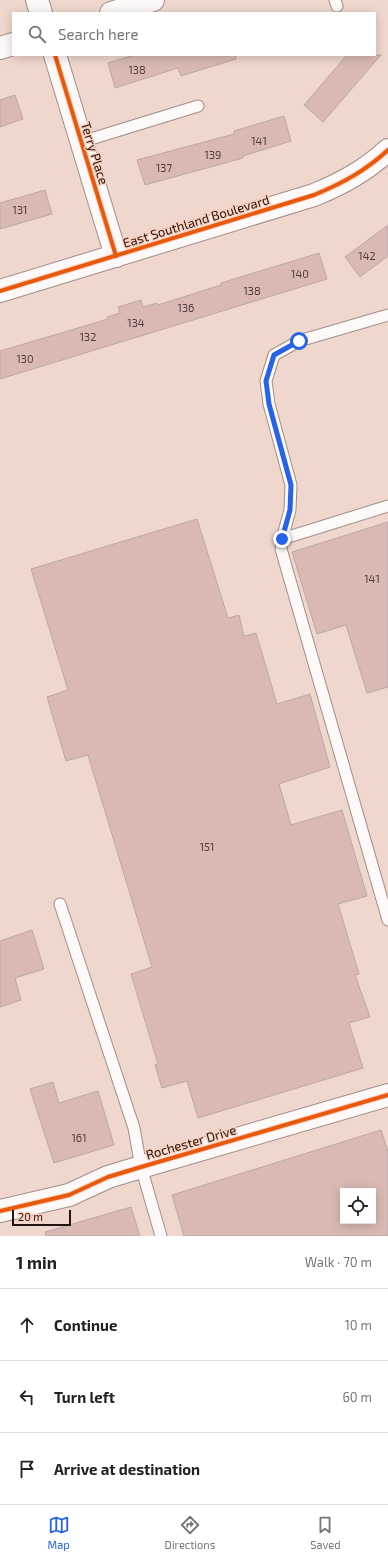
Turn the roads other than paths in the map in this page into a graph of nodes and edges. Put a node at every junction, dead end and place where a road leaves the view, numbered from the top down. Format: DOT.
graph roads {
  1 [pos="37,0"];
  2 [pos="153,0"];
  3 [pos="41,12"];
  4 [pos="114,12"];
  5 [pos="12,44"];
  6 [pos="0,48"];
  7 [pos="55,56"];
  8 [pos="198,106"];
  9 [pos="81,142"];
  10 [pos="388,150"];
  11 [pos="116,256"];
  12 [pos="0,291"];
  13 [pos="388,315"];
  14 [pos="388,506"];
  15 [pos="282,539"];
  16 [pos="60,904"];
  17 [pos="388,920"];
  18 [pos="388,1095"];
  19 [pos="141,1167"];
  20 [pos="0,1211"];
  21 [pos="161,1236"];
  1 -- 3 [label="street"];
  2 -- 4 [label="street"];
  5 -- 6 [label="street"];
  7 -- 9 [label="street, Terry Place"];
  8 -- 9 [label="lane"];
  9 -- 11 [label="street, Terry Place"];
  10 -- 11 [label="street, East Southland Boulevard"];
  11 -- 12 [label="street, East Southland Boulevard"];
  13 -- 15 [label="lane"];
  14 -- 15 [label="lane"];
  15 -- 17 [label="lane"];
  16 -- 19 [label="lane"];
  18 -- 19 [label="street, Rochester Drive"];
  19 -- 20 [label="street, Rochester Drive"];
  19 -- 21 [label="lane"];
}
